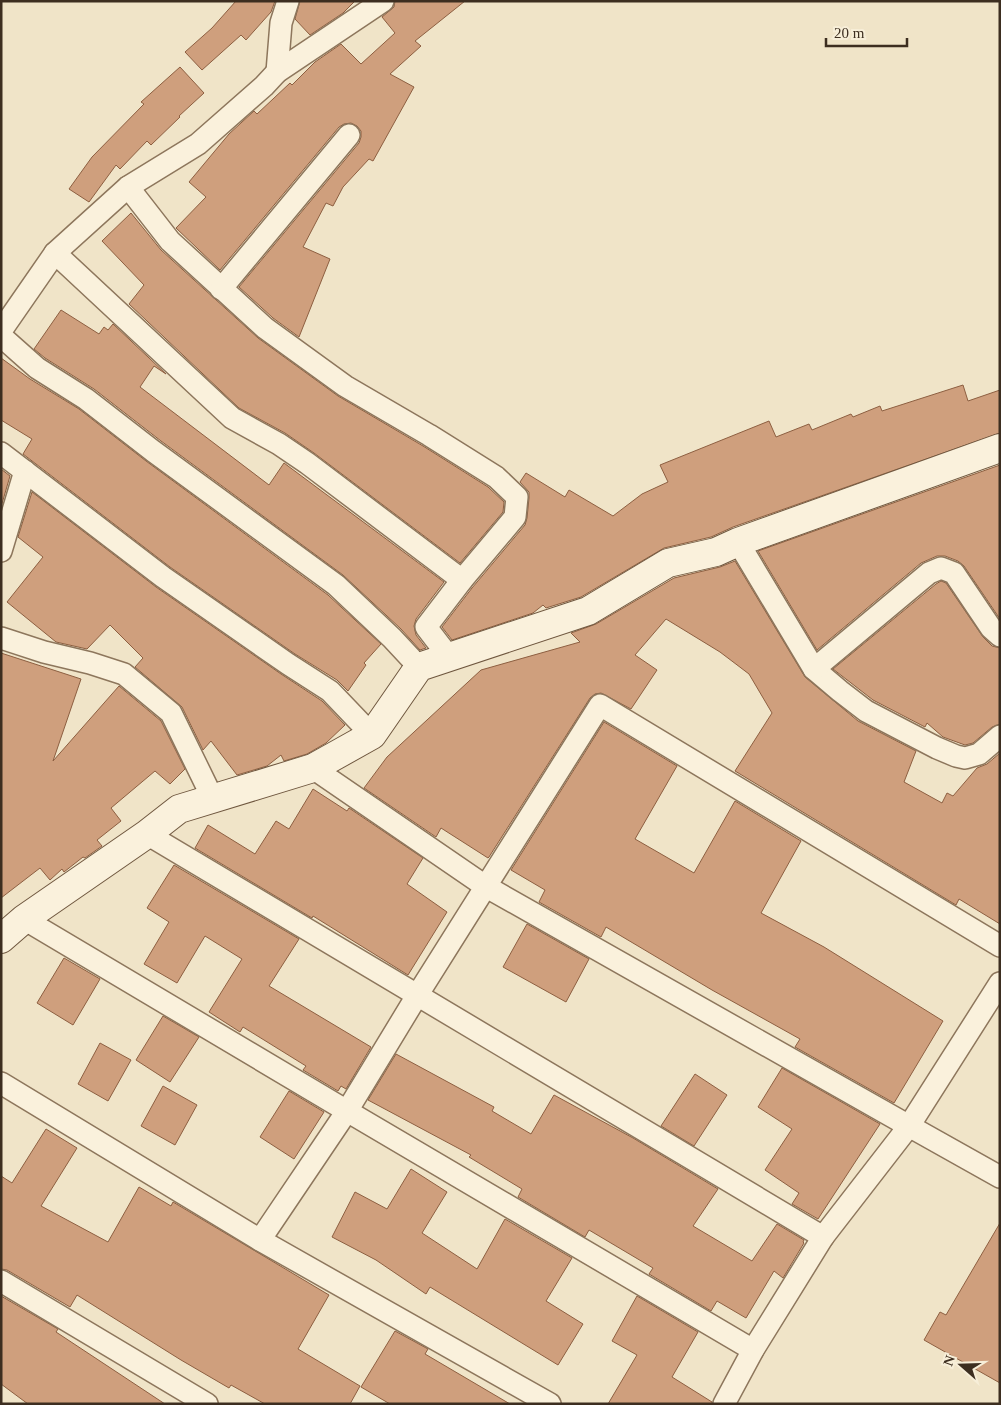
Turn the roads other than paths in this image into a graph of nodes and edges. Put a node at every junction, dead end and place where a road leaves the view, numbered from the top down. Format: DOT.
graph roads {
  1 [pos="288,1"];
  2 [pos="383,1"];
  3 [pos="277,72"];
  4 [pos="348,135"];
  5 [pos="128,187"];
  6 [pos="55,253"];
  7 [pos="221,289"];
  8 [pos="1,331"];
  9 [pos="1,336"];
  10 [pos="1000,448"];
  11 [pos="1,453"];
  12 [pos="25,471"];
  13 [pos="738,542"];
  14 [pos="1,551"];
  15 [pos="462,580"];
  16 [pos="1000,636"];
  17 [pos="1,638"];
  18 [pos="449,657"];
  19 [pos="419,667"];
  20 [pos="814,669"];
  21 [pos="372,735"];
  22 [pos="1000,736"];
  23 [pos="313,768"];
  24 [pos="213,799"];
  25 [pos="147,834"];
  26 [pos="486,886"];
  27 [pos="24,919"];
  28 [pos="1,939"];
  29 [pos="1000,946"];
  30 [pos="1000,983"];
  31 [pos="418,994"];
  32 [pos="1,1083"];
  33 [pos="347,1112"];
  34 [pos="909,1126"];
  35 [pos="1000,1176"];
  36 [pos="823,1238"];
  37 [pos="260,1240"];
  38 [pos="1,1281"];
  39 [pos="754,1350"];
  40 [pos="207,1404"];
  41 [pos="550,1404"];
  42 [pos="724,1404"];
  1 -- 3 [label="street"];
  2 -- 3 [label="street"];
  3 -- 5 [label="street"];
  4 -- 7 [label="street"];
  5 -- 6 [label="street"];
  5 -- 7 [label="street"];
  6 -- 8 [label="street"];
  6 -- 15 [label="street"];
  7 -- 15 [label="street"];
  9 -- 19 [label="street"];
  10 -- 13 [label="street"];
  11 -- 12 [label="street"];
  12 -- 14 [label="street"];
  12 -- 21 [label="street"];
  13 -- 18 [label="street"];
  13 -- 20 [label="street"];
  15 -- 18 [label="street"];
  16 -- 20 [label="street"];
  17 -- 24 [label="street"];
  18 -- 19 [label="street"];
  19 -- 21 [label="street"];
  20 -- 22 [label="street"];
  21 -- 23 [label="street"];
  23 -- 24 [label="street"];
  23 -- 26 [label="street"];
  24 -- 25 [label="street"];
  25 -- 27 [label="street"];
  25 -- 31 [label="street"];
  26 -- 29 [label="street"];
  26 -- 31 [label="street"];
  26 -- 34 [label="street"];
  27 -- 28 [label="street"];
  27 -- 33 [label="street"];
  30 -- 34 [label="street"];
  31 -- 33 [label="street"];
  31 -- 36 [label="street"];
  32 -- 37 [label="street"];
  33 -- 37 [label="street"];
  33 -- 39 [label="street"];
  34 -- 35 [label="street"];
  34 -- 36 [label="street"];
  36 -- 39 [label="street"];
  37 -- 41 [label="street"];
  38 -- 40 [label="street"];
  39 -- 42 [label="street"];
}
